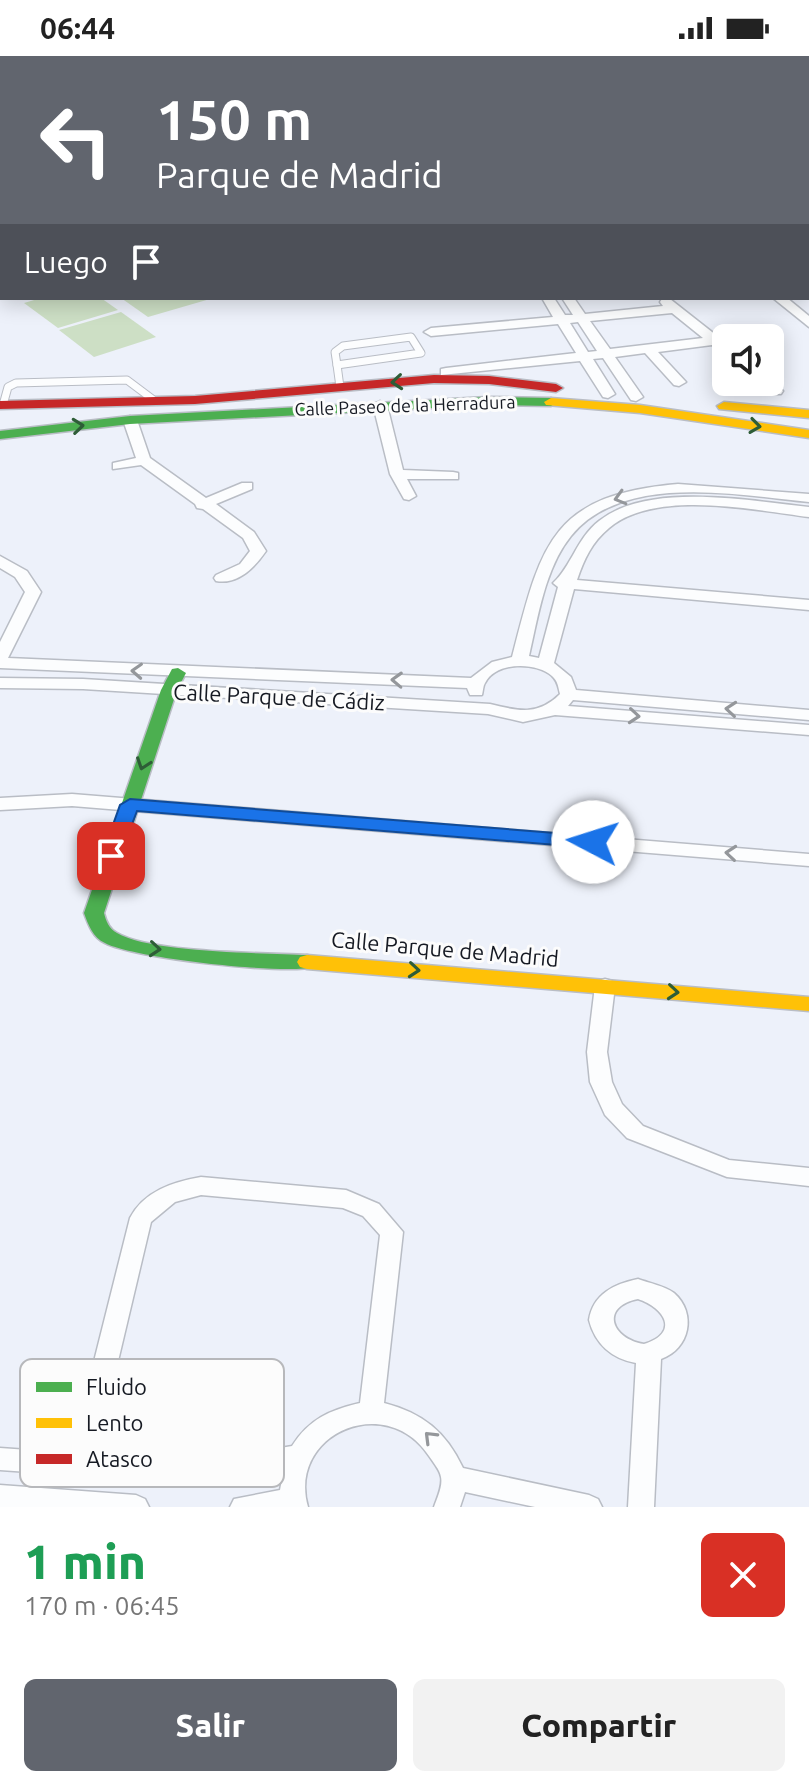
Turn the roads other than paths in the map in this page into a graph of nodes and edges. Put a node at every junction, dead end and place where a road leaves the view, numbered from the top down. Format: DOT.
graph roads {
  1 [pos="549,300"];
  2 [pos="569,300"];
  3 [pos="663,300"];
  4 [pos="781,300"];
  5 [pos="674,309"];
  6 [pos="581,318"];
  7 [pos="562,320"];
  8 [pos="809,323"];
  9 [pos="431,332"];
  10 [pos="712,340"];
  11 [pos="712,346"];
  12 [pos="648,349"];
  13 [pos="605,354"];
  14 [pos="585,356"];
  15 [pos="337,365"];
  16 [pos="440,375"];
  17 [pos="489,380"];
  18 [pos="679,382"];
  19 [pos="340,387"];
  20 [pos="608,394"];
  21 [pos="636,397"];
  22 [pos="488,401"];
  23 [pos="439,402"];
  24 [pos="380,405"];
  25 [pos="1,406"];
  26 [pos="809,414"];
  27 [pos="130,420"];
  28 [pos="809,434"];
  29 [pos="0,435"];
  30 [pos="144,460"];
  31 [pos="118,466"];
  32 [pos="397,474"];
  33 [pos="453,476"];
  34 [pos="247,486"];
  35 [pos="409,496"];
  36 [pos="809,498"];
  37 [pos="202,505"];
  38 [pos="809,512"];
  39 [pos="0,561"];
  40 [pos="222,578"];
  41 [pos="542,580"];
  42 [pos="570,584"];
  43 [pos="809,605"];
  44 [pos="0,660"];
  45 [pos="519,661"];
  46 [pos="545,665"];
  47 [pos="178,673"];
  48 [pos="0,683"];
  49 [pos="475,683"];
  50 [pos="169,690"];
  51 [pos="569,695"];
  52 [pos="490,709"];
  53 [pos="556,710"];
  54 [pos="809,715"];
  55 [pos="809,730"];
  56 [pos="0,804"];
  57 [pos="130,805"];
  58 [pos="809,860"];
  59 [pos="605,986"];
  60 [pos="809,1004"];
  61 [pos="809,1177"];
  62 [pos="649,1353"];
  63 [pos="106,1359"];
  64 [pos="371,1412"];
  65 [pos="297,1456"];
  66 [pos="284,1458"];
  67 [pos="0,1459"];
  68 [pos="20,1461"];
  69 [pos="454,1478"];
  70 [pos="0,1497"];
  71 [pos="294,1504"];
  72 [pos="136,1507"];
  73 [pos="243,1507"];
  74 [pos="447,1507"];
  75 [pos="589,1507"];
  76 [pos="641,1507"];
  1 -- 7 [label="street"];
  2 -- 6 [label="street"];
  3 -- 5 [label="street"];
  4 -- 8 [label="street"];
  5 -- 6 [label="street"];
  5 -- 10 [label="street"];
  6 -- 7 [label="street"];
  6 -- 13 [label="street"];
  7 -- 9 [label="street"];
  7 -- 14 [label="street"];
  11 -- 12 [label="street"];
  12 -- 13 [label="street"];
  12 -- 18 [label="street"];
  13 -- 14 [label="street"];
  13 -- 21 [label="street"];
  14 -- 16 [label="street"];
  14 -- 20 [label="street"];
  15 -- 15 [label="lane"];
  15 -- 19 [label="lane"];
  16 -- 17 [label="main road, Calle Paseo de la Herradura"];
  16 -- 19 [label="main road, Calle Paseo de la Herradura, one-way"];
  16 -- 23 [label="main road"];
  17 -- 20 [label="main road, Calle Paseo de la Herradura"];
  17 -- 22 [label="main road"];
  19 -- 25 [label="main road, Calle Paseo de la Herradura"];
  20 -- 21 [label="main road, Calle Paseo de la Herradura"];
  21 -- 26 [label="main road, Calle Paseo de la Herradura"];
  22 -- 23 [label="main road, Calle Paseo de la Herradura"];
  22 -- 28 [label="main road, Calle Paseo de la Herradura, one-way"];
  23 -- 24 [label="main road, Calle Paseo de la Herradura"];
  24 -- 27 [label="main road, Calle Paseo de la Herradura"];
  24 -- 32 [label="street"];
  29 -- 27 [label="main road, Calle Paseo de la Herradura, one-way"];
  27 -- 30 [label="street"];
  30 -- 31 [label="street"];
  30 -- 37 [label="street"];
  32 -- 33 [label="street"];
  32 -- 35 [label="street"];
  34 -- 37 [label="street"];
  36 -- 41 [label="street, one-way"];
  37 -- 40 [label="street"];
  38 -- 42 [label="street"];
  39 -- 44 [label="street"];
  41 -- 42 [label="street"];
  41 -- 45 [label="street"];
  42 -- 43 [label="street"];
  42 -- 46 [label="street"];
  47 -- 44 [label="street, Calle Parque de Cádiz, one-way"];
  45 -- 46 [label="street"];
  45 -- 49 [label="street"];
  46 -- 51 [label="street"];
  49 -- 47 [label="street, Calle Parque de Cádiz, one-way"];
  47 -- 50 [label="main road"];
  48 -- 50 [label="street, Calle Parque de Cádiz"];
  49 -- 52 [label="street"];
  50 -- 52 [label="street, Calle Parque de Cádiz"];
  50 -- 57 [label="main road, one-way"];
  51 -- 53 [label="street"];
  54 -- 51 [label="street, one-way"];
  52 -- 53 [label="street, Calle Parque de Cádiz"];
  53 -- 55 [label="street, Calle Parque de Cádiz, one-way"];
  56 -- 57 [label="street"];
  58 -- 57 [label="street, one-way"];
  57 -- 59 [label="main road, Calle Parque de Madrid, one-way"];
  59 -- 60 [label="main road, Calle Parque de Madrid, one-way"];
  59 -- 61 [label="street"];
  62 -- 76 [label="street"];
  63 -- 64 [label="street"];
  64 -- 65 [label="street"];
  69 -- 64 [label="street, one-way"];
  65 -- 66 [label="street"];
  65 -- 71 [label="street"];
  67 -- 68 [label="street"];
  69 -- 74 [label="street"];
  69 -- 75 [label="street"];
  70 -- 72 [label="street"];
  71 -- 73 [label="street"];
}
